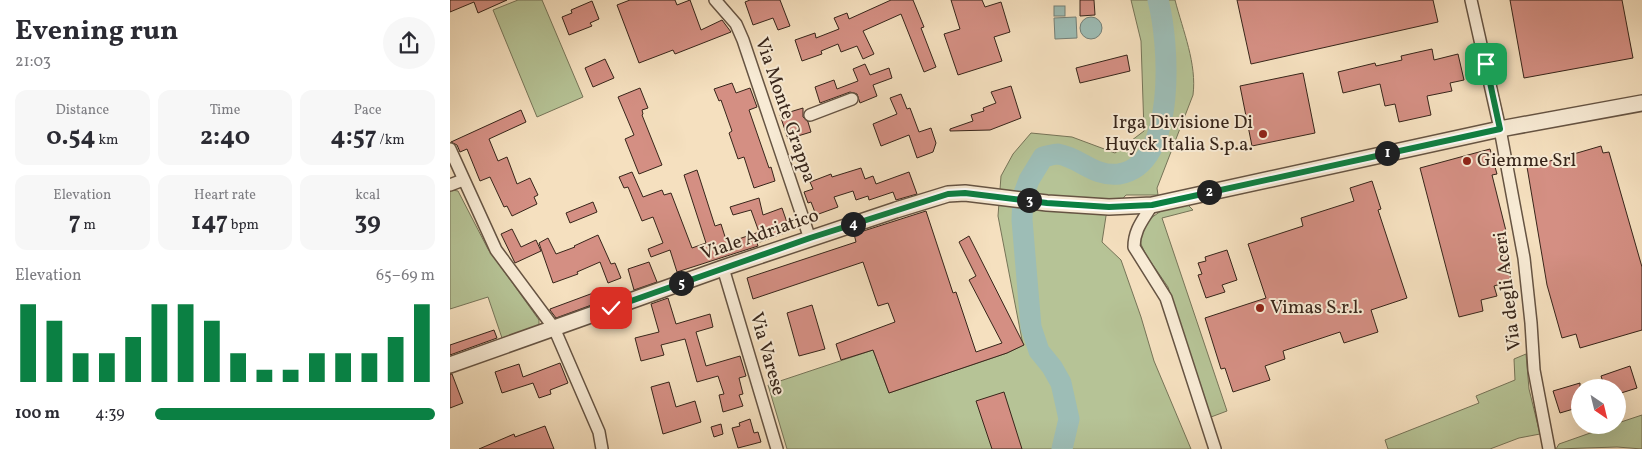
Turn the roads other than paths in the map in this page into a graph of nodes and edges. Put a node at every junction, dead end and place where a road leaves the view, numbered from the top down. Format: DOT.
graph roads {
  1 [pos="715,0"];
  2 [pos="1471,0"];
  3 [pos="852,99"];
  4 [pos="1642,103"];
  5 [pos="810,115"];
  6 [pos="1500,129"];
  7 [pos="450,150"];
  8 [pos="463,180"];
  9 [pos="450,185"];
  10 [pos="1152,205"];
  11 [pos="810,238"];
  12 [pos="723,268"];
  13 [pos="554,328"];
  14 [pos="450,365"];
  15 [pos="602,449"];
  16 [pos="777,449"];
  17 [pos="1215,449"];
  18 [pos="1549,449"];
  1 -- 11 [label="street, Via Monte Grappa"];
  2 -- 6 [label="street, Via degli Aceri"];
  3 -- 5 [label="street"];
  4 -- 6 [label="street, Viale Adriatico"];
  6 -- 10 [label="street, Viale Adriatico"];
  6 -- 18 [label="street, Via degli Aceri"];
  7 -- 8 [label="street"];
  8 -- 9 [label="street"];
  8 -- 13 [label="street"];
  10 -- 11 [label="street, Viale Adriatico"];
  10 -- 17 [label="street"];
  11 -- 12 [label="street, Viale Adriatico"];
  12 -- 13 [label="street, Viale Adriatico"];
  12 -- 16 [label="street, Via Varese"];
  13 -- 14 [label="street, Viale Adriatico"];
  13 -- 15 [label="street"];
}
